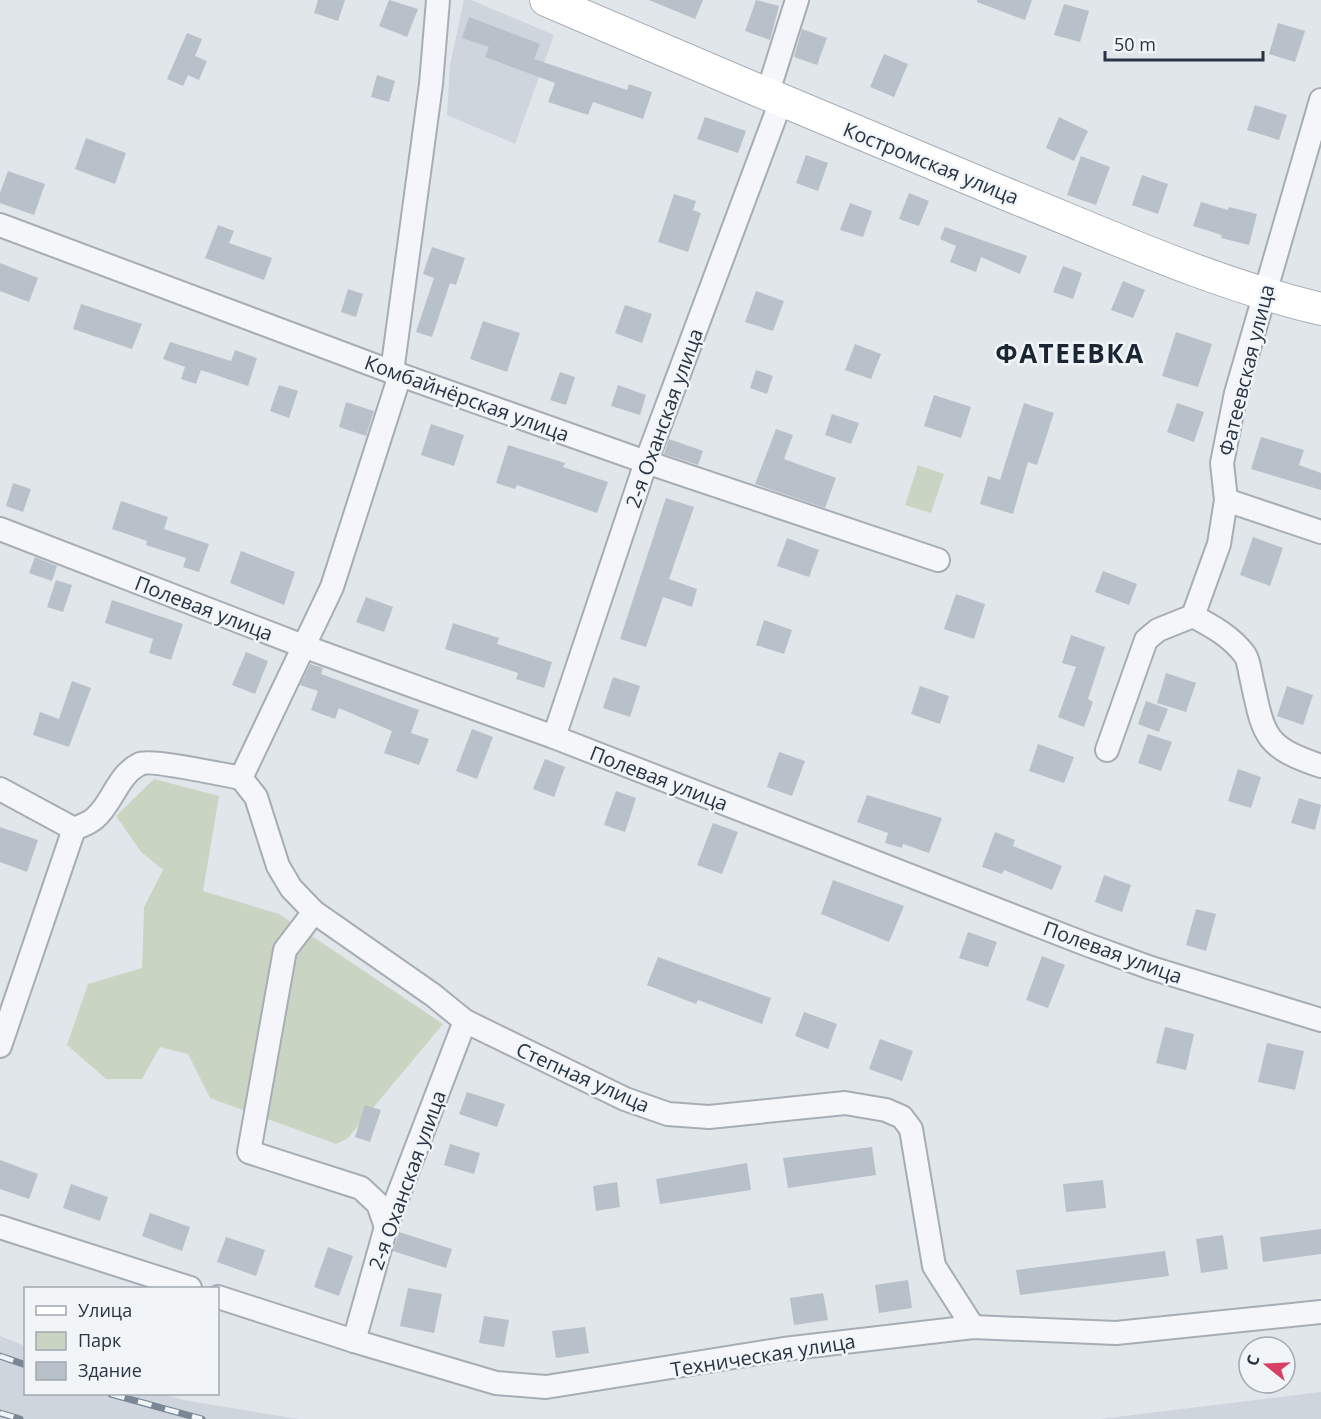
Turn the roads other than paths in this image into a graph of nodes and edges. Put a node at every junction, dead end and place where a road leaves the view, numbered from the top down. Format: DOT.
graph roads {
  1 [pos="438,0"];
  2 [pos="546,0"];
  3 [pos="797,0"];
  4 [pos="774,98"];
  5 [pos="1321,100"];
  6 [pos="0,225"];
  7 [pos="1265,296"];
  8 [pos="1321,309"];
  9 [pos="396,374"];
  10 [pos="646,462"];
  11 [pos="1226,500"];
  12 [pos="0,529"];
  13 [pos="1321,532"];
  14 [pos="938,560"];
  15 [pos="1193,616"];
  16 [pos="303,646"];
  17 [pos="554,737"];
  18 [pos="1107,750"];
  19 [pos="1321,766"];
  20 [pos="242,778"];
  21 [pos="0,789"];
  22 [pos="74,829"];
  23 [pos="314,912"];
  24 [pos="1321,1020"];
  25 [pos="465,1021"];
  26 [pos="0,1046"];
  27 [pos="0,1227"];
  28 [pos="386,1227"];
  29 [pos="187,1287"];
  30 [pos="219,1297"];
  31 [pos="1321,1312"];
  32 [pos="973,1327"];
  33 [pos="354,1341"];
  1 -- 9 [label="street"];
  2 -- 4 [label="street, Костромская улица"];
  3 -- 4 [label="street, 2-я Оханская улица"];
  4 -- 7 [label="street, Костромская улица"];
  4 -- 10 [label="street, 2-я Оханская улица"];
  5 -- 7 [label="street, Фатеевская улица"];
  6 -- 9 [label="street, Комбайнёрская улица"];
  7 -- 8 [label="street, Костромская улица"];
  7 -- 11 [label="street, Фатеевская улица"];
  9 -- 10 [label="street, Комбайнёрская улица"];
  9 -- 16 [label="street"];
  10 -- 14 [label="street, Комбайнёрская улица"];
  10 -- 17 [label="street, 2-я Оханская улица"];
  11 -- 13 [label="street"];
  11 -- 15 [label="street, Фатеевская улица"];
  12 -- 16 [label="street, Полевая улица"];
  15 -- 18 [label="street"];
  15 -- 19 [label="street"];
  16 -- 17 [label="street, Полевая улица"];
  16 -- 20 [label="street"];
  17 -- 24 [label="street, Полевая улица"];
  20 -- 22 [label="street"];
  20 -- 23 [label="street, Степная улица"];
  21 -- 22 [label="street"];
  22 -- 26 [label="street"];
  23 -- 25 [label="street, Степная улица"];
  23 -- 28 [label="street"];
  25 -- 28 [label="street, 2-я Оханская улица"];
  25 -- 32 [label="street, Степная улица"];
  27 -- 29 [label="street"];
  28 -- 33 [label="street, 2-я Оханская улица"];
  30 -- 33 [label="street, Техническая улица"];
  31 -- 32 [label="street, Техническая улица"];
  32 -- 33 [label="street, Техническая улица"];
}
